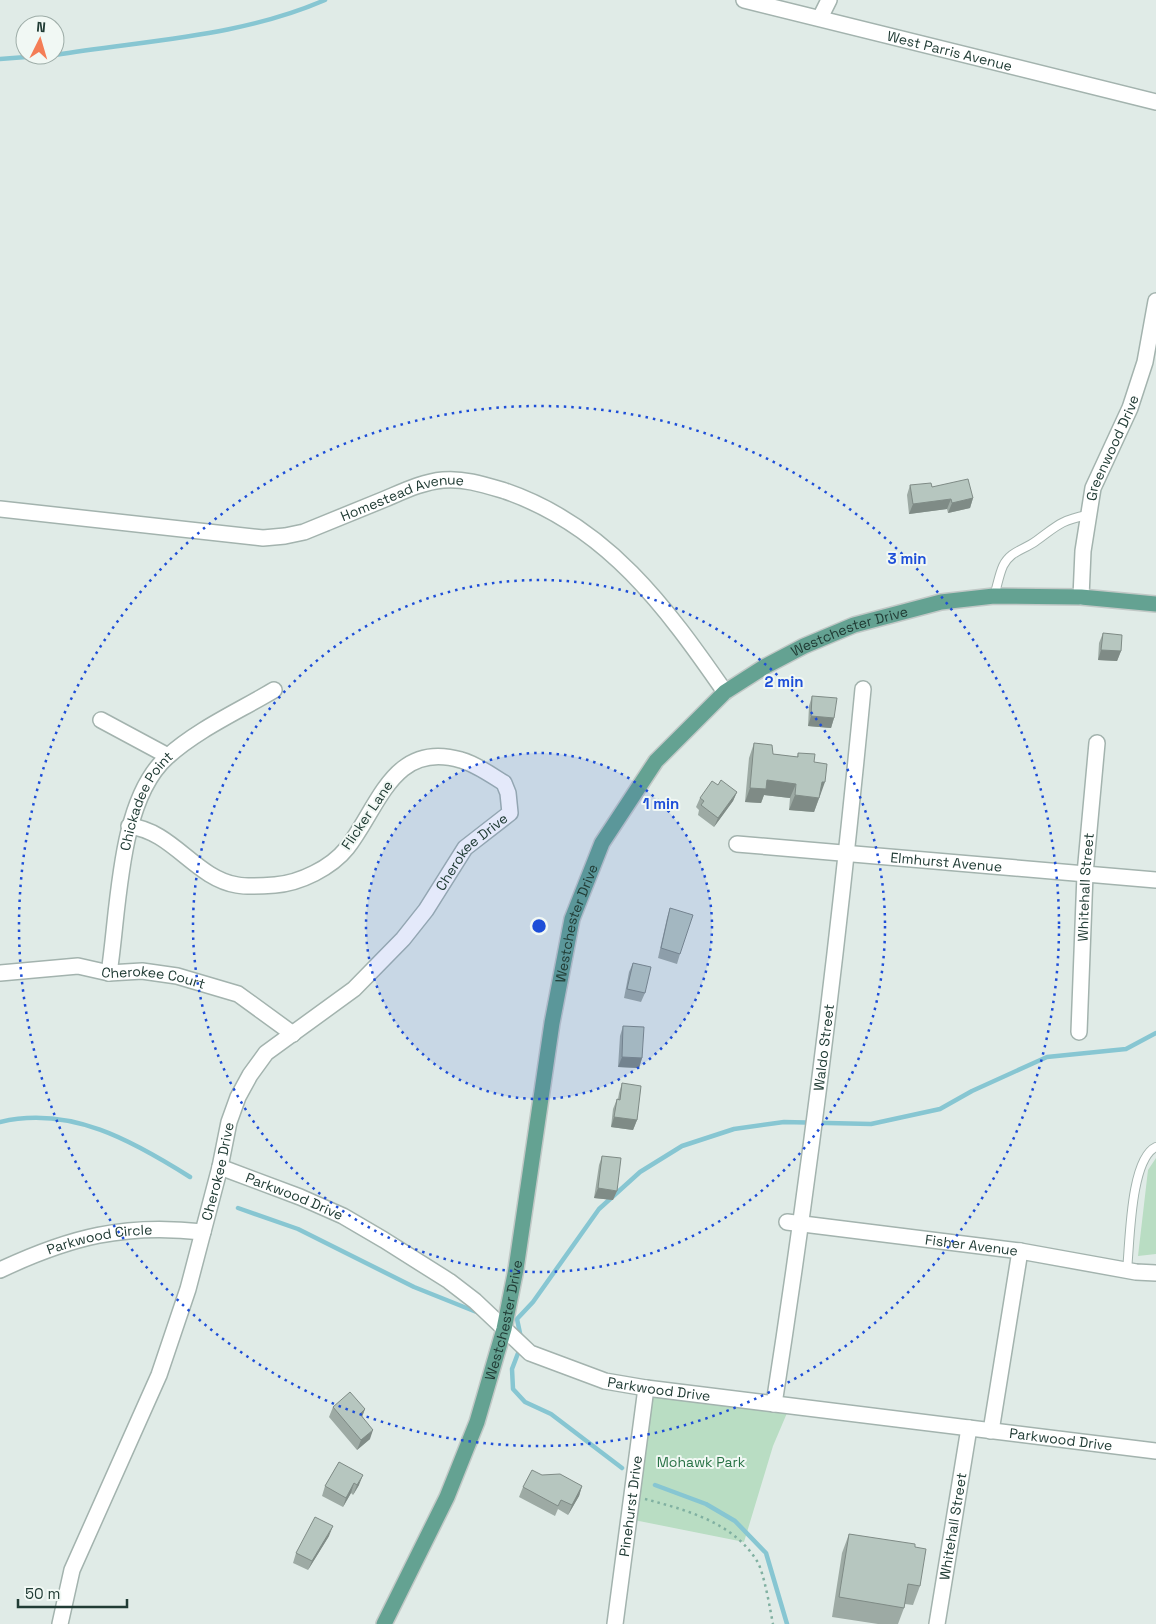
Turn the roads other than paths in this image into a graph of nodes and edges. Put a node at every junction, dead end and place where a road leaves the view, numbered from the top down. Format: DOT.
graph roads {
  1 [pos="744,0"];
  2 [pos="829,0"];
  3 [pos="820,18"];
  4 [pos="1156,102"];
  5 [pos="1156,301"];
  6 [pos="0,509"];
  7 [pos="1087,515"];
  8 [pos="994,596"];
  9 [pos="1082,597"];
  10 [pos="1156,604"];
  11 [pos="863,689"];
  12 [pos="274,690"];
  13 [pos="725,692"];
  14 [pos="101,720"];
  15 [pos="1097,743"];
  16 [pos="168,756"];
  17 [pos="510,807"];
  18 [pos="129,826"];
  19 [pos="737,844"];
  20 [pos="848,852"];
  21 [pos="1085,874"];
  22 [pos="1156,880"];
  23 [pos="0,973"];
  24 [pos="109,973"];
  25 [pos="1078,1032"];
  26 [pos="293,1034"];
  27 [pos="1156,1147"];
  28 [pos="220,1167"];
  29 [pos="795,1223"];
  30 [pos="203,1232"];
  31 [pos="1020,1251"];
  32 [pos="0,1270"];
  33 [pos="1127,1270"];
  34 [pos="1156,1273"];
  35 [pos="504,1330"];
  36 [pos="646,1388"];
  37 [pos="774,1404"];
  38 [pos="969,1428"];
  39 [pos="991,1432"];
  40 [pos="1156,1451"];
  41 [pos="60,1624"];
  42 [pos="384,1624"];
  43 [pos="615,1624"];
  44 [pos="937,1624"];
  1 -- 3 [label="street, West Parris Avenue"];
  2 -- 3 [label="street"];
  3 -- 4 [label="street, West Parris Avenue"];
  5 -- 7 [label="street, Greenwood Drive"];
  6 -- 13 [label="street, Homestead Avenue"];
  7 -- 8 [label="lane"];
  7 -- 9 [label="street, Greenwood Drive"];
  8 -- 9 [label="main road, Westchester Drive"];
  8 -- 13 [label="main road, Westchester Drive"];
  9 -- 10 [label="main road, Westchester Drive"];
  11 -- 20 [label="street, Waldo Street"];
  12 -- 16 [label="street, Chickadee Point"];
  13 -- 35 [label="main road, Westchester Drive"];
  14 -- 16 [label="street"];
  15 -- 21 [label="street, Whitehall Street"];
  16 -- 18 [label="street, Chickadee Point"];
  17 -- 18 [label="street, Flicker Lane"];
  17 -- 26 [label="street, Cherokee Drive"];
  18 -- 24 [label="street, Chickadee Point"];
  19 -- 20 [label="street, Elmhurst Avenue"];
  20 -- 21 [label="street, Elmhurst Avenue"];
  20 -- 29 [label="street, Waldo Street"];
  21 -- 22 [label="street, Elmhurst Avenue"];
  21 -- 25 [label="street, Whitehall Street"];
  23 -- 24 [label="street, Cherokee Court"];
  24 -- 26 [label="street, Cherokee Court"];
  26 -- 28 [label="street, Cherokee Drive"];
  27 -- 33 [label="lane"];
  28 -- 30 [label="street, Cherokee Drive"];
  28 -- 35 [label="street, Parkwood Drive"];
  29 -- 31 [label="street, Fisher Avenue"];
  29 -- 37 [label="street, Waldo Street"];
  30 -- 32 [label="street, Parkwood Circle"];
  30 -- 41 [label="street, Cherokee Drive"];
  31 -- 33 [label="street, Fisher Avenue"];
  31 -- 39 [label="street"];
  33 -- 34 [label="street, Fisher Avenue"];
  35 -- 36 [label="street, Parkwood Drive"];
  35 -- 42 [label="main road, Westchester Drive"];
  36 -- 37 [label="street, Parkwood Drive"];
  36 -- 43 [label="street, Pinehurst Drive"];
  37 -- 38 [label="street, Parkwood Drive"];
  38 -- 39 [label="street, Parkwood Drive"];
  38 -- 44 [label="street, Whitehall Street"];
  39 -- 40 [label="street, Parkwood Drive"];
}
